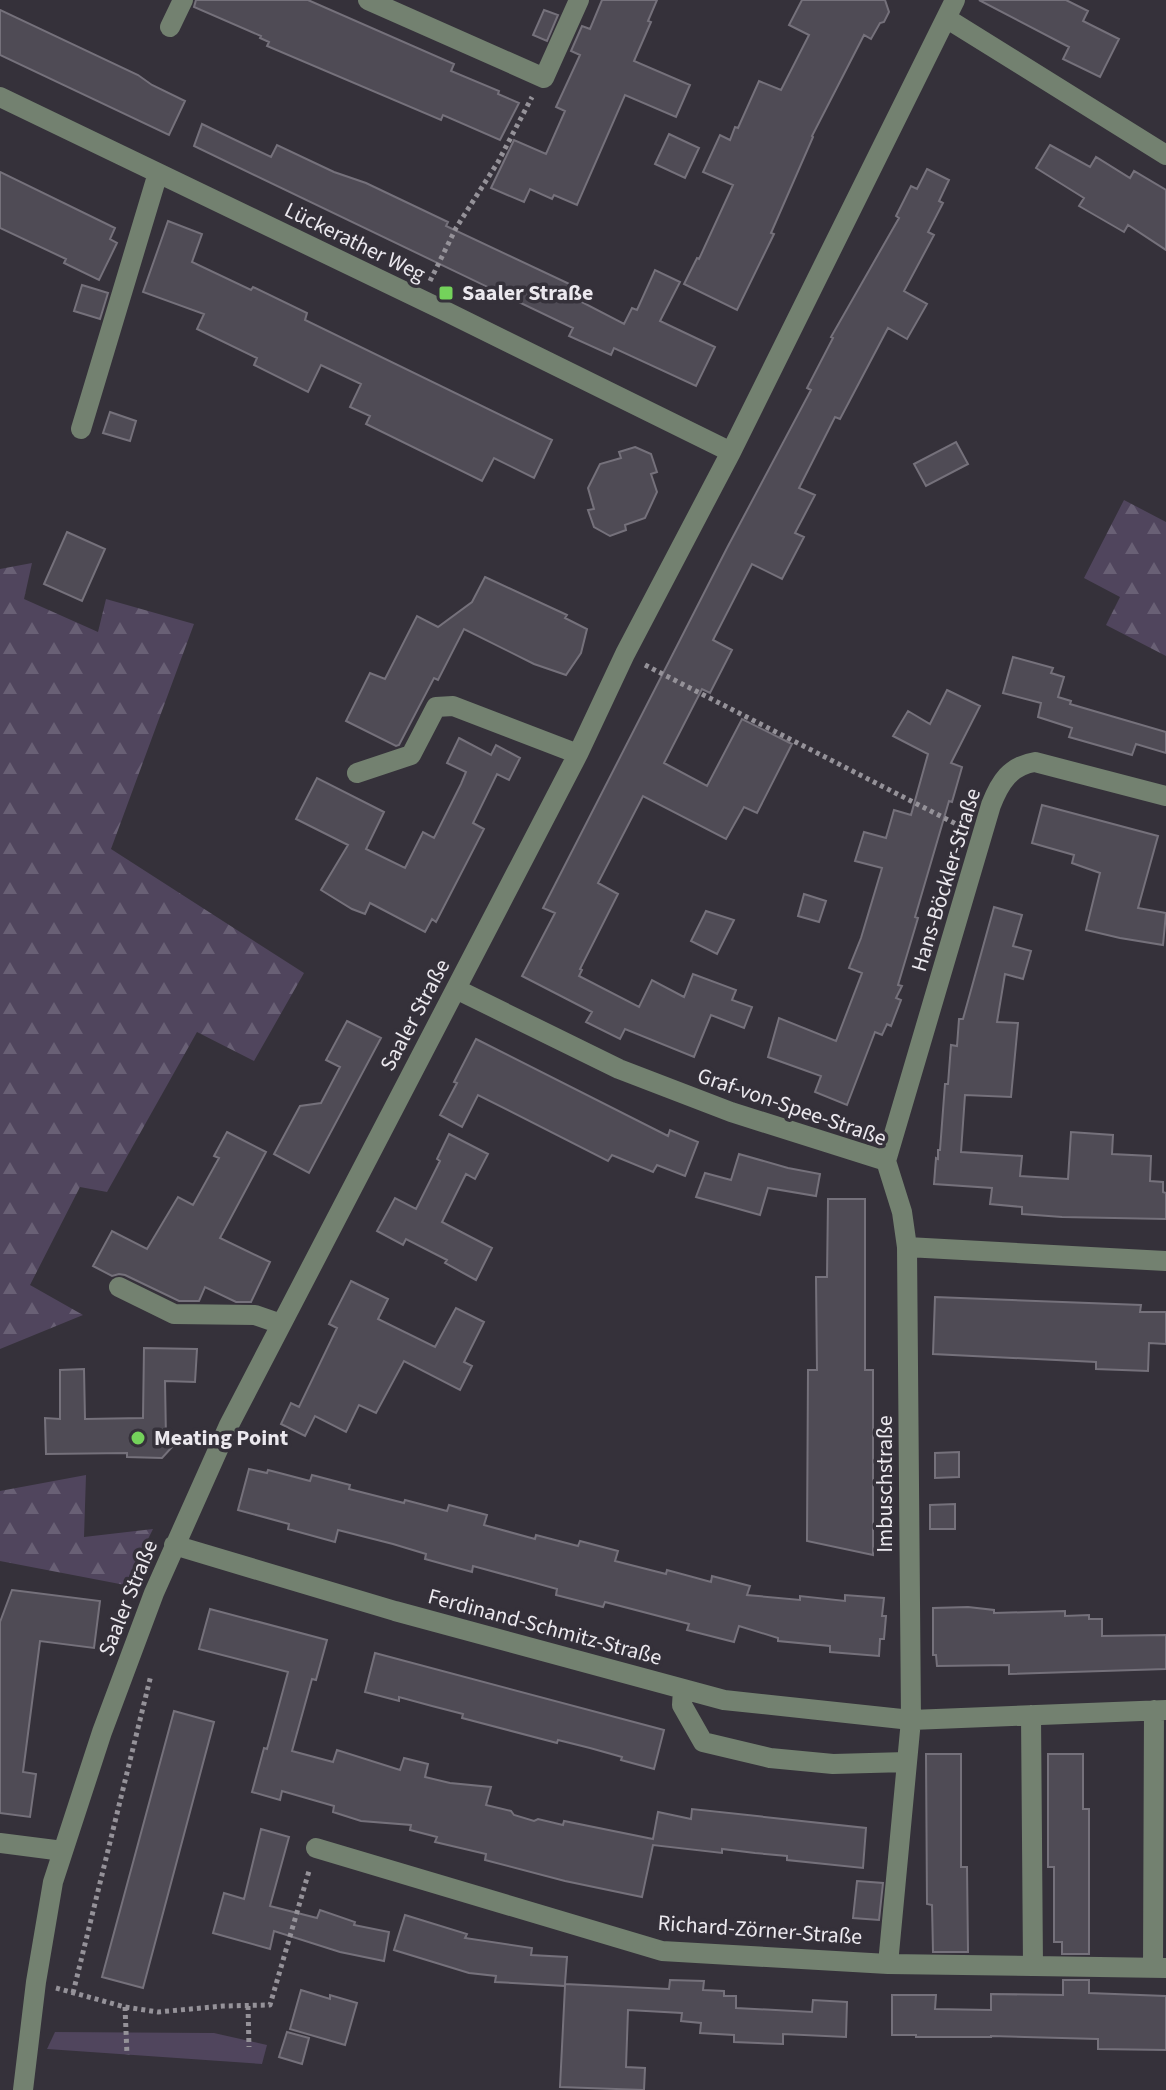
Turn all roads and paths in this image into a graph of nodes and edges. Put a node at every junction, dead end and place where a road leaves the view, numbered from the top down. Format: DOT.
graph roads {
  1 [pos="183,0"];
  2 [pos="368,0"];
  3 [pos="579,0"];
  4 [pos="950,9"];
  5 [pos="170,27"];
  6 [pos="544,78"];
  7 [pos="0,97"];
  8 [pos="1166,155"];
  9 [pos="158,173"];
  10 [pos="421,300"];
  11 [pos="81,429"];
  12 [pos="731,452"];
  13 [pos="625,654"];
  14 [pos="578,754"];
  15 [pos="357,773"];
  16 [pos="1166,796"];
  17 [pos="983,838"];
  18 [pos="456,989"];
  19 [pos="886,1161"];
  20 [pos="907,1247"];
  21 [pos="1166,1261"];
  22 [pos="119,1287"];
  23 [pos="281,1324"];
  24 [pos="174,1545"];
  25 [pos="153,1671"];
  26 [pos="683,1689"];
  27 [pos="1160,1710"];
  28 [pos="1031,1715"];
  29 [pos="911,1720"];
  30 [pos="907,1762"];
  31 [pos="0,1843"];
  32 [pos="316,1848"];
  33 [pos="63,1851"];
  34 [pos="888,1964"];
  35 [pos="1033,1966"];
  36 [pos="1159,1968"];
  37 [pos="36,1982"];
  38 [pos="73,1993"];
  39 [pos="248,2006"];
  40 [pos="125,2007"];
  41 [pos="249,2047"];
  42 [pos="127,2055"];
  43 [pos="23,2090"];
  1 -- 5 [label="street"];
  2 -- 6 [label="street"];
  3 -- 6 [label="street"];
  4 -- 8 [label="street"];
  4 -- 12 [label="street, Saaler Straße"];
  6 -- 10 [label="path"];
  7 -- 9 [label="street, Lückerather Weg"];
  9 -- 10 [label="street, Lückerather Weg"];
  9 -- 11 [label="street"];
  10 -- 12 [label="street, Lückerather Weg"];
  12 -- 13 [label="street, Saaler Straße"];
  13 -- 14 [label="street, Saaler Straße"];
  13 -- 17 [label="path"];
  14 -- 15 [label="street"];
  14 -- 18 [label="street, Saaler Straße"];
  16 -- 17 [label="street, Hans-Böckler-Straße"];
  17 -- 19 [label="street, Hans-Böckler-Straße"];
  18 -- 19 [label="street, Graf-von-Spee-Straße"];
  18 -- 23 [label="street, Saaler Straße"];
  19 -- 20 [label="street, Graf-von-Spee-Straße"];
  20 -- 21 [label="street"];
  20 -- 29 [label="street, Imbuschstraße"];
  22 -- 23 [label="street"];
  23 -- 24 [label="street, Saaler Straße"];
  24 -- 26 [label="street, Ferdinand-Schmitz-Straße"];
  24 -- 33 [label="street, Saaler Straße"];
  25 -- 38 [label="path"];
  26 -- 29 [label="street, Ferdinand-Schmitz-Straße"];
  26 -- 30 [label="street"];
  27 -- 28 [label="street, Ferdinand-Schmitz-Straße"];
  27 -- 36 [label="street"];
  28 -- 29 [label="street, Ferdinand-Schmitz-Straße"];
  28 -- 35 [label="street"];
  29 -- 30 [label="street"];
  30 -- 34 [label="street"];
  31 -- 33 [label="street"];
  32 -- 34 [label="street, Richard-Zörner-Straße"];
  32 -- 39 [label="path"];
  33 -- 37 [label="street, Saaler Straße"];
  34 -- 35 [label="street, Richard-Zörner-Straße"];
  35 -- 36 [label="street, Richard-Zörner-Straße"];
  37 -- 38 [label="path"];
  37 -- 43 [label="street, Saaler Straße"];
  38 -- 40 [label="path"];
  39 -- 40 [label="path"];
  39 -- 41 [label="path"];
  40 -- 42 [label="path"];
}
